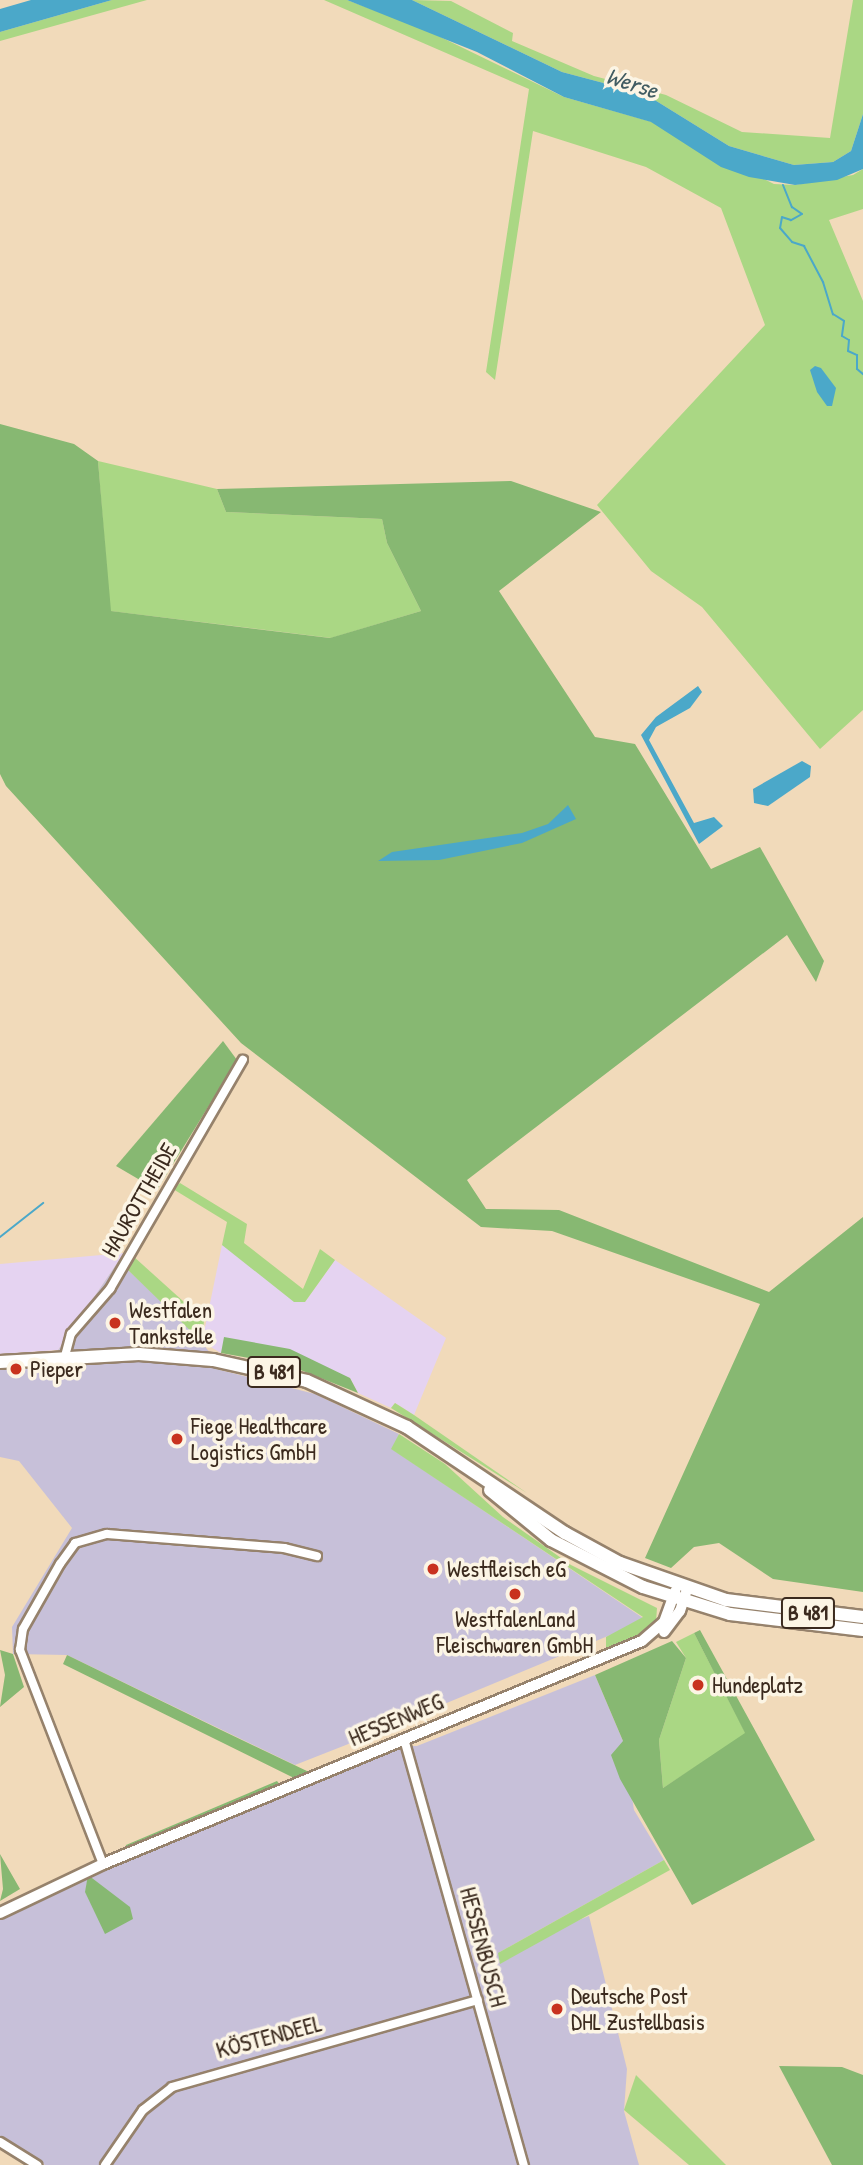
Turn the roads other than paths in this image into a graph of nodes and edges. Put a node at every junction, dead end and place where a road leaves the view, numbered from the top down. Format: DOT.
graph roads {
  1 [pos="243,1060"];
  2 [pos="65,1356"];
  3 [pos="0,1362"];
  4 [pos="317,1556"];
  5 [pos="680,1593"];
  6 [pos="863,1617"];
  7 [pos="863,1630"];
  8 [pos="404,1740"];
  9 [pos="103,1864"];
  10 [pos="0,1913"];
  11 [pos="478,2000"];
  12 [pos="0,2142"];
  13 [pos="37,2165"];
  14 [pos="105,2165"];
  15 [pos="524,2165"];
  1 -- 2 [label="street, HAUROTTHEIDE"];
  2 -- 3 [label="main road, B 481"];
  2 -- 5 [label="main road, B 481"];
  4 -- 9 [label="street"];
  5 -- 6 [label="main road, B 481"];
  5 -- 7 [label="main road, B 481"];
  5 -- 8 [label="street, HESSENWEG"];
  8 -- 9 [label="street, HESSENWEG"];
  8 -- 11 [label="street, HESSENBUSCH"];
  9 -- 10 [label="street, HESSENWEG"];
  11 -- 14 [label="street, KÖSTENDEEL"];
  11 -- 15 [label="street, HESSENBUSCH"];
  12 -- 13 [label="street"];
}
